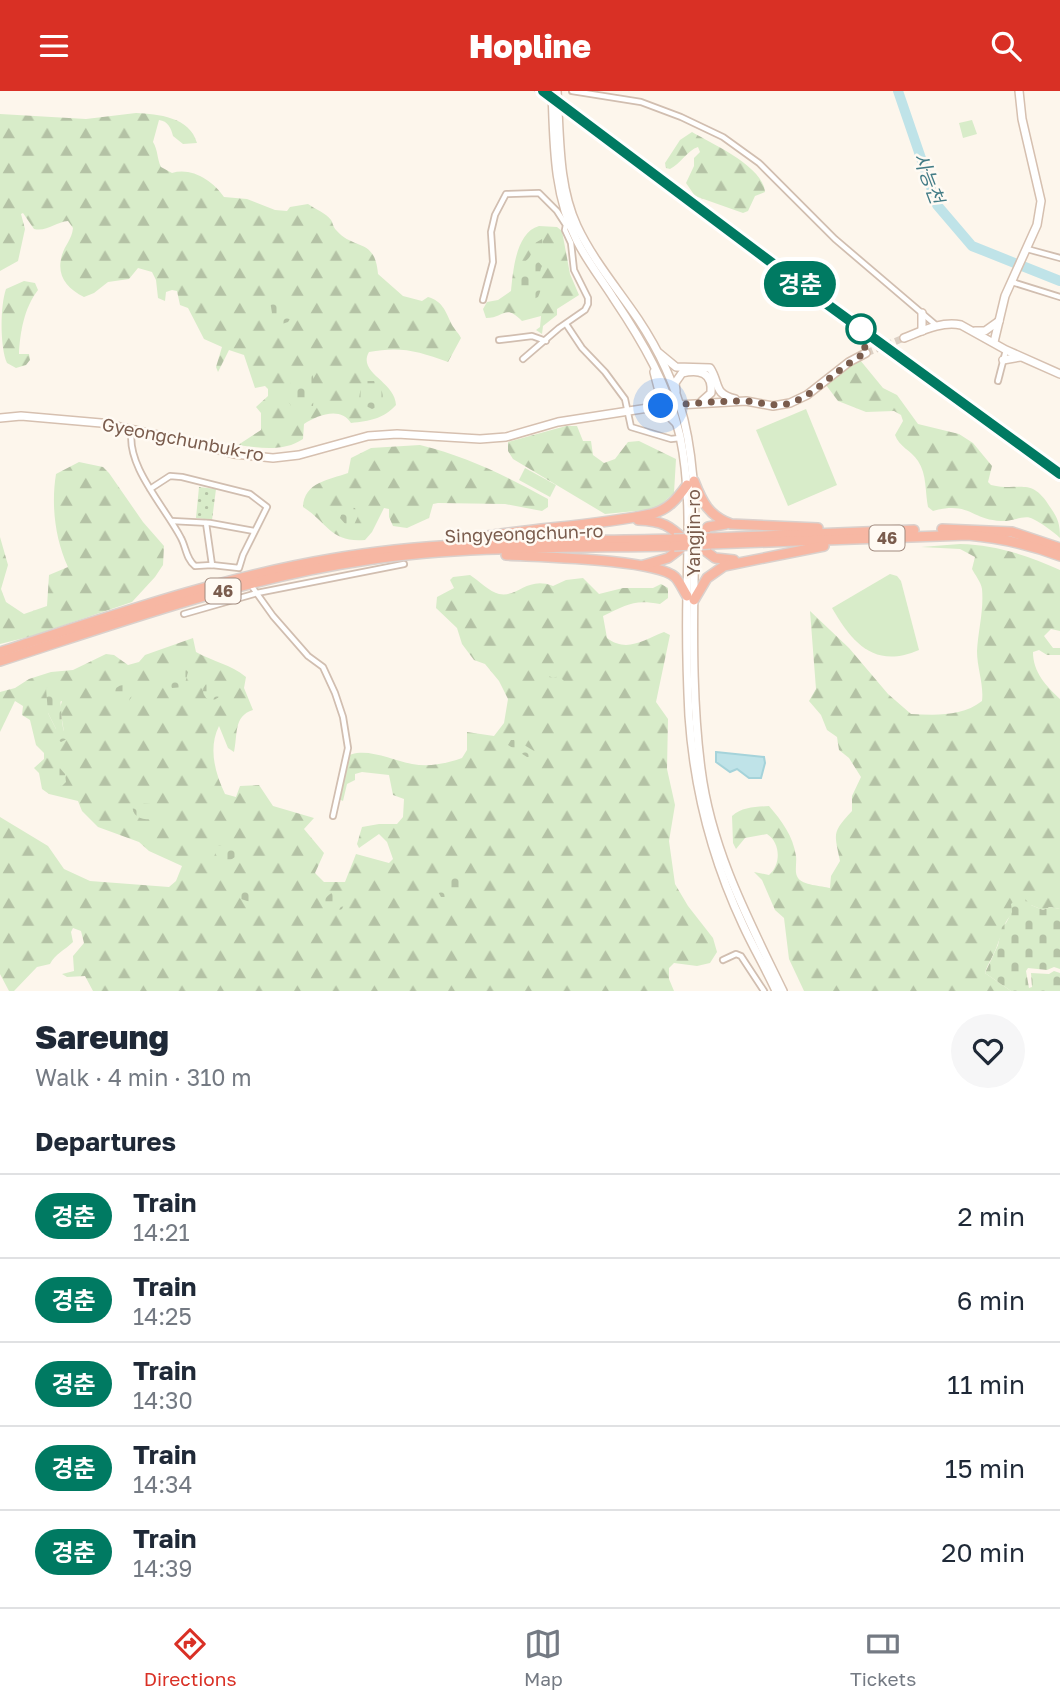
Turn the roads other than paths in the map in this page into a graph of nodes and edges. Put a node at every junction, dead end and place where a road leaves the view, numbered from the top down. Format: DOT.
graph roads {
  1 [pos="554,91"];
  2 [pos="572,91"];
  3 [pos="1019,91"];
  4 [pos="561,210"];
  5 [pos="1026,251"];
  6 [pos="1060,258"];
  7 [pos="1012,280"];
  8 [pos="1060,297"];
  9 [pos="483,300"];
  10 [pos="922,313"];
  11 [pos="999,320"];
  12 [pos="566,324"];
  13 [pos="938,326"];
  14 [pos="922,331"];
  15 [pos="974,331"];
  16 [pos="904,338"];
  17 [pos="499,340"];
  18 [pos="546,341"];
  19 [pos="994,342"];
  20 [pos="656,349"];
  21 [pos="1006,350"];
  22 [pos="866,353"];
  23 [pos="1022,357"];
  24 [pos="523,359"];
  25 [pos="1003,360"];
  26 [pos="653,361"];
  27 [pos="1060,374"];
  28 [pos="998,380"];
  29 [pos="676,394"];
  30 [pos="746,401"];
  31 [pos="713,402"];
  32 [pos="698,403"];
  33 [pos="676,405"];
  34 [pos="649,408"];
  35 [pos="627,412"];
  36 [pos="3,418"];
  37 [pos="683,418"];
  38 [pos="676,424"];
  39 [pos="132,430"];
  40 [pos="680,438"];
  41 [pos="690,483"];
  42 [pos="150,489"];
  43 [pos="171,521"];
  44 [pos="611,521"];
  45 [pos="206,523"];
  46 [pos="731,524"];
  47 [pos="254,531"];
  48 [pos="858,536"];
  49 [pos="674,542"];
  50 [pos="691,543"];
  51 [pos="438,545"];
  52 [pos="1060,548"];
  53 [pos="452,551"];
  54 [pos="1060,556"];
  55 [pos="745,561"];
  56 [pos="404,564"];
  57 [pos="212,565"];
  58 [pos="639,565"];
  59 [pos="255,590"];
  60 [pos="690,598"];
  61 [pos="184,614"];
  62 [pos="0,652"];
  63 [pos="0,661"];
  64 [pos="333,816"];
  65 [pos="723,960"];
  66 [pos="764,991"];
  67 [pos="776,991"];
  68 [pos="783,991"];
  1 -- 4 [label="main road, Yangjin-ro"];
  1 -- 20 [label="main road, Yangjin-ro"];
  2 -- 10 [label="street"];
  3 -- 5 [label="main road"];
  4 -- 9 [label="street"];
  4 -- 12 [label="street"];
  4 -- 26 [label="main road, Yangjin-ro"];
  5 -- 6 [label="street"];
  5 -- 7 [label="main road"];
  7 -- 8 [label="street"];
  7 -- 11 [label="main road"];
  10 -- 13 [label="street"];
  10 -- 14 [label="main road"];
  11 -- 15 [label="main road"];
  11 -- 19 [label="main road"];
  12 -- 18 [label="street"];
  12 -- 35 [label="street"];
  13 -- 14 [label="main road"];
  13 -- 15 [label="main road"];
  14 -- 16 [label="main road"];
  15 -- 19 [label="main road"];
  17 -- 18 [label="street"];
  18 -- 24 [label="street"];
  19 -- 21 [label="main road"];
  20 -- 29 [label="main road, Yangjin-ro"];
  20 -- 30 [label="main road"];
  21 -- 23 [label="main road"];
  21 -- 25 [label="street"];
  22 -- 30 [label="main road"];
  23 -- 25 [label="main road"];
  23 -- 27 [label="main road"];
  25 -- 28 [label="street"];
  26 -- 33 [label="main road, Yangjin-ro"];
  26 -- 34 [label="main road"];
  29 -- 32 [label="main road"];
  29 -- 33 [label="main road, Yangjin-ro"];
  30 -- 31 [label="main road"];
  31 -- 32 [label="main road"];
  31 -- 37 [label="main road"];
  32 -- 33 [label="main road"];
  33 -- 34 [label="main road, Gyeongchunbuk-ro"];
  33 -- 37 [label="main road, Yangjin-ro"];
  33 -- 38 [label="main road, Yangjin-ro"];
  34 -- 35 [label="main road, Gyeongchunbuk-ro"];
  34 -- 38 [label="main road"];
  35 -- 39 [label="main road, Gyeongchunbuk-ro"];
  35 -- 40 [label="street"];
  36 -- 39 [label="main road, Gyeongchunbuk-ro"];
  37 -- 41 [label="main road, Yangjin-ro"];
  38 -- 40 [label="main road, Yangjin-ro"];
  39 -- 42 [label="street"];
  40 -- 41 [label="main road, Yangjin-ro"];
  41 -- 44 [label="highway"];
  41 -- 46 [label="highway"];
  41 -- 50 [label="main road, Yangjin-ro"];
  42 -- 43 [label="street"];
  42 -- 47 [label="street"];
  43 -- 45 [label="street"];
  43 -- 57 [label="street"];
  44 -- 50 [label="highway"];
  44 -- 51 [label="highway"];
  45 -- 47 [label="street"];
  45 -- 57 [label="street"];
  46 -- 48 [label="highway"];
  46 -- 50 [label="highway"];
  47 -- 57 [label="street"];
  48 -- 49 [label="highway, Singyeongchun-ro / 46, bridge"];
  48 -- 52 [label="highway, Singyeongchun-ro / 46"];
  48 -- 54 [label="highway, Singyeongchun-ro / 46"];
  48 -- 55 [label="highway"];
  49 -- 51 [label="highway, Singyeongchun-ro / 46"];
  49 -- 53 [label="highway, Singyeongchun-ro / 46"];
  50 -- 55 [label="highway"];
  50 -- 58 [label="highway"];
  50 -- 60 [label="main road, Yangjin-ro"];
  51 -- 62 [label="highway, Singyeongchun-ro / 46"];
  53 -- 58 [label="highway"];
  53 -- 63 [label="highway, Singyeongchun-ro / 46"];
  55 -- 60 [label="highway"];
  56 -- 59 [label="street"];
  58 -- 60 [label="highway"];
  59 -- 61 [label="street"];
  59 -- 64 [label="street"];
  60 -- 67 [label="main road, Yangjin-ro"];
  60 -- 68 [label="main road, Yangjin-ro"];
  65 -- 66 [label="street"];
}
